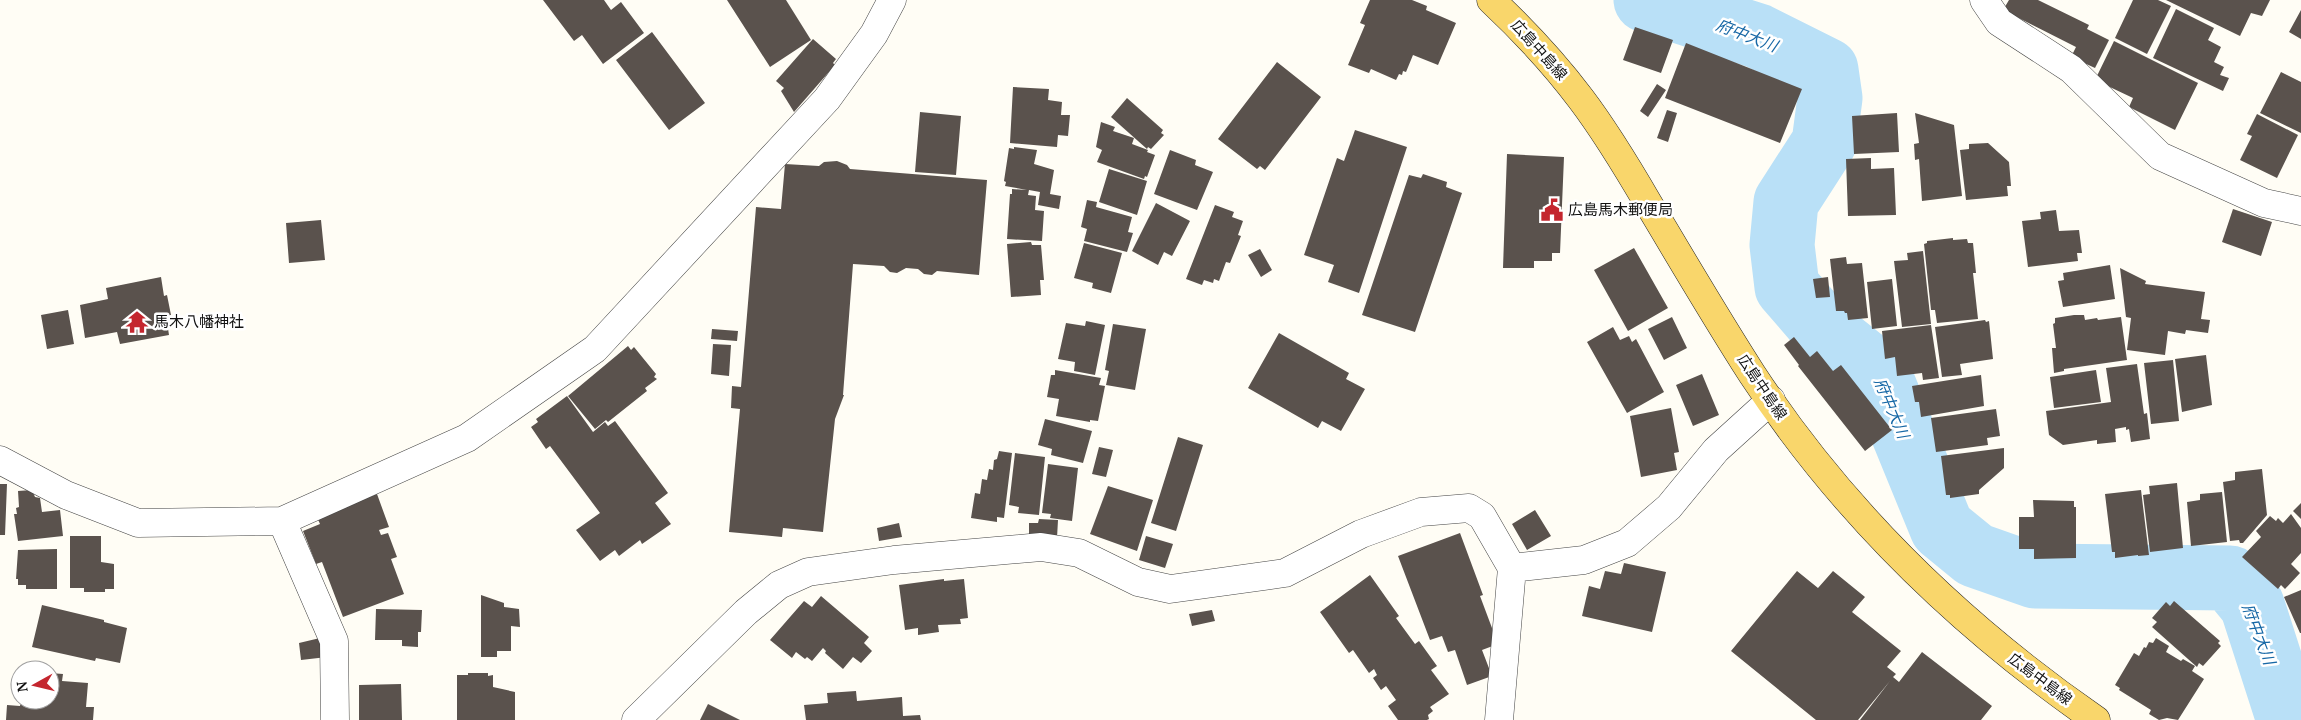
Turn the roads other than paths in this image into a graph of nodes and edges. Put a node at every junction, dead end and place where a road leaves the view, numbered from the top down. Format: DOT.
graph roads {
  1 [pos="892,0"];
  2 [pos="1491,0"];
  3 [pos="1984,0"];
  4 [pos="2301,211"];
  5 [pos="1771,400"];
  6 [pos="0,460"];
  7 [pos="282,521"];
  8 [pos="1512,568"];
  9 [pos="336,720"];
  10 [pos="636,720"];
  11 [pos="1500,720"];
  12 [pos="2096,720"];
  1 -- 7 [label="street"];
  2 -- 5 [label="main road, 広島中島線"];
  3 -- 4 [label="street"];
  5 -- 8 [label="street"];
  5 -- 12 [label="main road, 広島中島線"];
  6 -- 7 [label="street"];
  7 -- 9 [label="street"];
  8 -- 10 [label="street"];
  8 -- 11 [label="street"];
}
